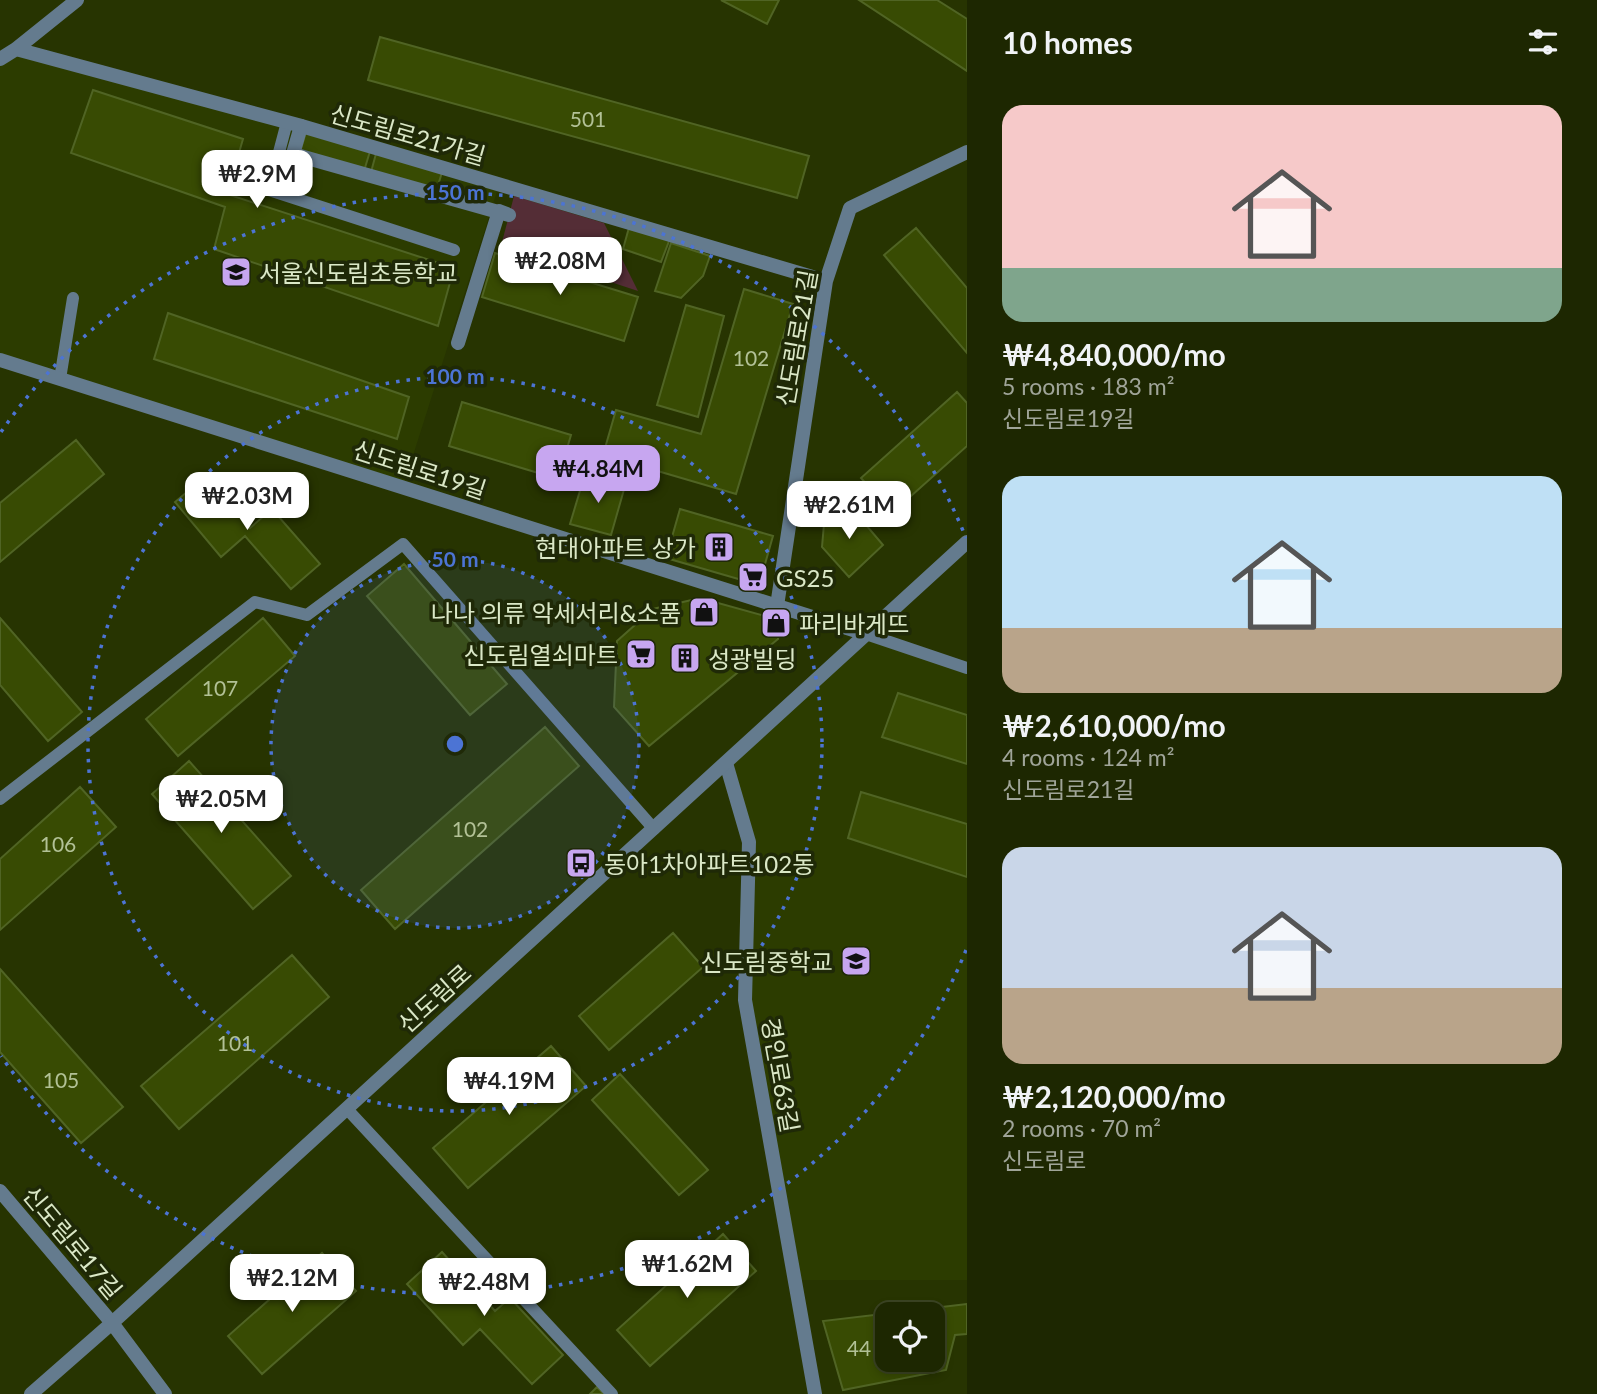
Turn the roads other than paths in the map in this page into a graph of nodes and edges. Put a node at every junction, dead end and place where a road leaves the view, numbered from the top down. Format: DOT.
graph roads {
  1 [pos="77,0"];
  2 [pos="16,49"];
  3 [pos="0,59"];
  4 [pos="294,124"];
  5 [pos="967,152"];
  6 [pos="454,250"];
  7 [pos="826,281"];
  8 [pos="73,298"];
  9 [pos="458,343"];
  10 [pos="0,360"];
  11 [pos="60,379"];
  12 [pos="967,542"];
  13 [pos="777,606"];
  14 [pos="866,634"];
  15 [pos="967,667"];
  16 [pos="726,763"];
  17 [pos="0,799"];
  18 [pos="654,829"];
  19 [pos="347,1109"];
  20 [pos="0,1191"];
  21 [pos="112,1323"];
  22 [pos="31,1394"];
  23 [pos="165,1394"];
  24 [pos="612,1394"];
  25 [pos="815,1394"];
  1 -- 2 [label="street"];
  2 -- 3 [label="street"];
  2 -- 4 [label="street, 신도림로21가길"];
  4 -- 6 [label="lane"];
  4 -- 7 [label="street, 신도림로21가길"];
  4 -- 9 [label="street"];
  5 -- 7 [label="street, 신도림로21길"];
  7 -- 13 [label="street, 신도림로21길"];
  8 -- 11 [label="lane"];
  10 -- 11 [label="street, 신도림로19길"];
  11 -- 13 [label="street, 신도림로19길"];
  12 -- 14 [label="street, 신도림로"];
  13 -- 14 [label="street, 신도림로19길"];
  14 -- 15 [label="lane"];
  14 -- 16 [label="street, 신도림로"];
  16 -- 18 [label="street, 신도림로"];
  16 -- 25 [label="street, 경인로63길"];
  17 -- 18 [label="lane"];
  18 -- 19 [label="street, 신도림로"];
  19 -- 21 [label="street, 신도림로"];
  19 -- 24 [label="lane"];
  20 -- 21 [label="street, 신도림로17길"];
  21 -- 22 [label="street, 신도림로"];
  21 -- 23 [label="street, 신도림로17길"];
}
